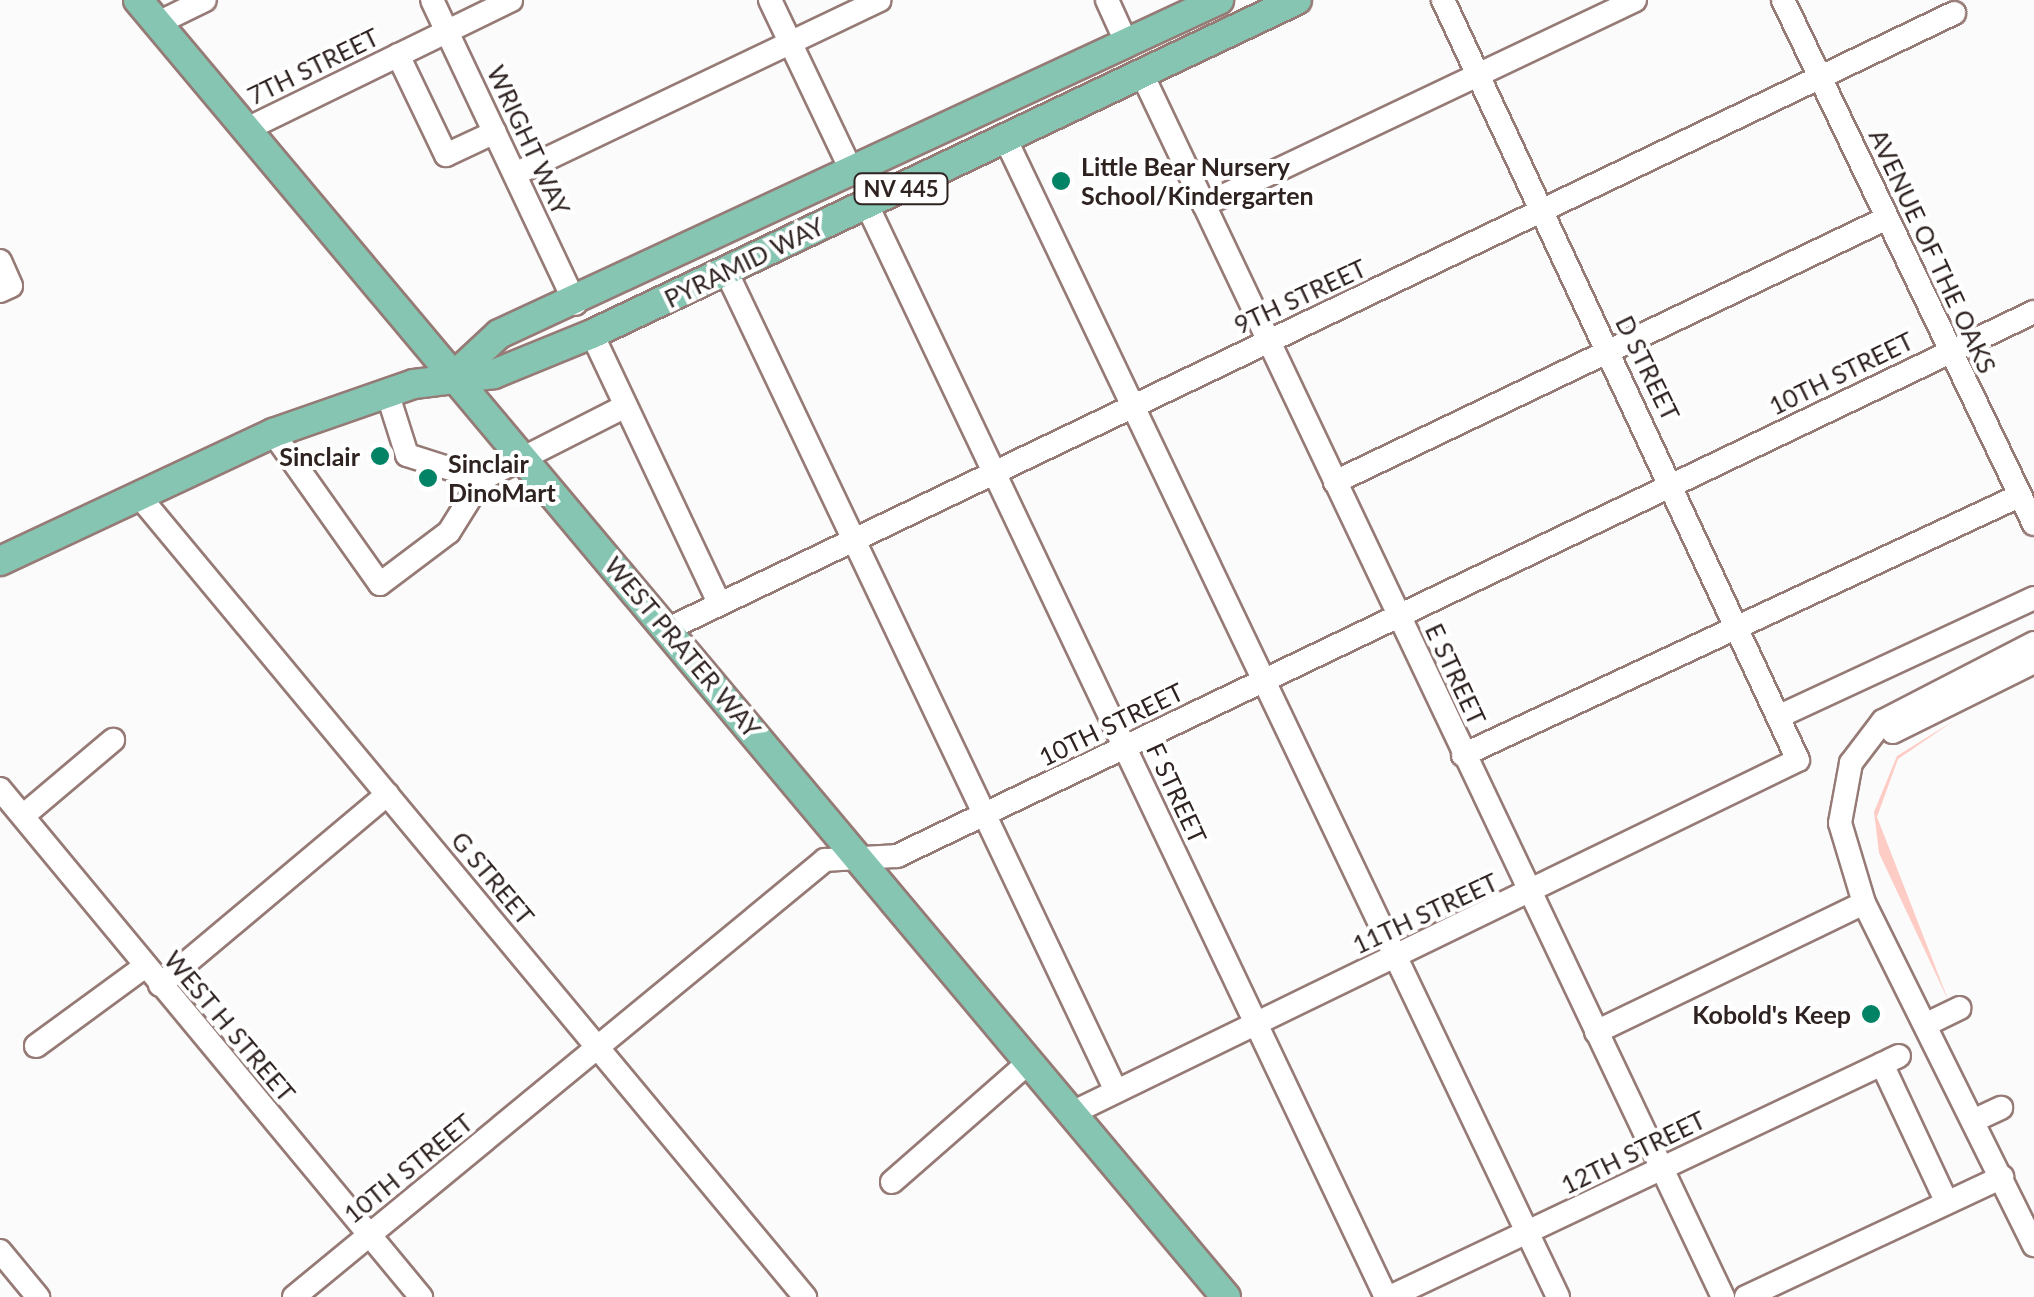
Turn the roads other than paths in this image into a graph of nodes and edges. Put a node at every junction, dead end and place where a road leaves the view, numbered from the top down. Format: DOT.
graph roads {
  1 [pos="138,0"];
  2 [pos="206,0"];
  3 [pos="432,0"];
  4 [pos="511,0"];
  5 [pos="770,0"];
  6 [pos="880,0"];
  7 [pos="1107,0"];
  8 [pos="1219,0"];
  9 [pos="1297,0"];
  10 [pos="1443,0"];
  11 [pos="1635,0"];
  12 [pos="1784,0"];
  13 [pos="1954,14"];
  14 [pos="158,24"];
  15 [pos="447,31"];
  16 [pos="790,42"];
  17 [pos="1127,44"];
  18 [pos="398,55"];
  19 [pos="1142,74"];
  20 [pos="1478,74"];
  21 [pos="1820,77"];
  22 [pos="247,129"];
  23 [pos="495,132"];
  24 [pos="1005,138"];
  25 [pos="515,174"];
  26 [pos="854,174"];
  27 [pos="867,205"];
  28 [pos="1204,205"];
  29 [pos="1543,212"];
  30 [pos="1887,218"];
  31 [pos="0,261"];
  32 [pos="726,271"];
  33 [pos="6,288"];
  34 [pos="576,304"];
  35 [pos="2034,312"];
  36 [pos="592,334"];
  37 [pos="1268,341"];
  38 [pos="1609,351"];
  39 [pos="1951,351"];
  40 [pos="457,373"];
  41 [pos="387,392"];
  42 [pos="626,406"];
  43 [pos="1132,406"];
  44 [pos="273,434"];
  45 [pos="523,455"];
  46 [pos="994,472"];
  47 [pos="482,479"];
  48 [pos="1334,482"];
  49 [pos="1674,486"];
  50 [pos="139,496"];
  51 [pos="2020,496"];
  52 [pos="2034,524"];
  53 [pos="855,538"];
  54 [pos="0,561"];
  55 [pos="2034,598"];
  56 [pos="720,603"];
  57 [pos="1399,618"];
  58 [pos="1740,626"];
  59 [pos="668,629"];
  60 [pos="2034,642"];
  61 [pos="2034,662"];
  62 [pos="1264,682"];
  63 [pos="1957,698"];
  64 [pos="1782,715"];
  65 [pos="1963,722"];
  66 [pos="113,740"];
  67 [pos="1126,748"];
  68 [pos="1464,755"];
  69 [pos="1798,760"];
  70 [pos="0,789"];
  71 [pos="388,794"];
  72 [pos="986,814"];
  73 [pos="23,816"];
  74 [pos="862,860"];
  75 [pos="1530,894"];
  76 [pos="1872,911"];
  77 [pos="1396,957"];
  78 [pos="152,976"];
  79 [pos="1960,1008"];
  80 [pos="1929,1023"];
  81 [pos="1256,1024"];
  82 [pos="1596,1032"];
  83 [pos="36,1046"];
  84 [pos="598,1047"];
  85 [pos="1030,1062"];
  86 [pos="1116,1091"];
  87 [pos="2001,1108"];
  88 [pos="1072,1113"];
  89 [pos="1975,1120"];
  90 [pos="1661,1169"];
  91 [pos="2002,1177"];
  92 [pos="892,1182"];
  93 [pos="1946,1203"];
  94 [pos="1528,1233"];
  95 [pos="369,1235"];
  96 [pos="2034,1245"];
  97 [pos="0,1251"];
  98 [pos="38,1297"];
  99 [pos="294,1297"];
  100 [pos="420,1297"];
  101 [pos="804,1297"];
  102 [pos="1226,1297"];
  103 [pos="1388,1297"];
  104 [pos="1558,1297"];
  105 [pos="1723,1297"];
  106 [pos="1746,1297"];
  1 -- 14 [label="main road, WEST PRATER WAY"];
  2 -- 14 [label="street"];
  3 -- 15 [label="street, WRIGHT WAY"];
  4 -- 15 [label="street, 7TH STREET"];
  5 -- 16 [label="street"];
  6 -- 16 [label="street"];
  7 -- 17 [label="street"];
  8 -- 17 [label="main road, PYRAMID WAY / NV 445"];
  9 -- 19 [label="main road, PYRAMID WAY / NV 445"];
  10 -- 20 [label="street, D STREET"];
  11 -- 20 [label="street"];
  12 -- 21 [label="street, AVENUE OF THE OAKS"];
  13 -- 21 [label="street, 9TH STREET"];
  14 -- 22 [label="main road, WEST PRATER WAY"];
  15 -- 18 [label="street, 7TH STREET"];
  15 -- 23 [label="street, WRIGHT WAY"];
  16 -- 25 [label="street"];
  16 -- 26 [label="street"];
  17 -- 26 [label="main road, PYRAMID WAY / NV 445"];
  18 -- 22 [label="street, 7TH STREET"];
  18 -- 23 [label="street"];
  19 -- 24 [label="main road, PYRAMID WAY / NV 445"];
  19 -- 28 [label="street, E STREET"];
  20 -- 28 [label="street"];
  20 -- 29 [label="street, D STREET"];
  21 -- 29 [label="street, 9TH STREET"];
  21 -- 30 [label="street, AVENUE OF THE OAKS"];
  22 -- 40 [label="main road, WEST PRATER WAY"];
  23 -- 25 [label="street, WRIGHT WAY"];
  24 -- 27 [label="main road, PYRAMID WAY / NV 445"];
  24 -- 43 [label="street"];
  25 -- 34 [label="street, WRIGHT WAY"];
  26 -- 34 [label="main road, PYRAMID WAY / NV 445"];
  27 -- 32 [label="main road, PYRAMID WAY / NV 445"];
  27 -- 46 [label="street, F STREET"];
  28 -- 37 [label="street, E STREET"];
  29 -- 37 [label="street, 9TH STREET"];
  29 -- 38 [label="street, D STREET"];
  30 -- 38 [label="street"];
  30 -- 39 [label="street, AVENUE OF THE OAKS"];
  31 -- 33 [label="street"];
  32 -- 36 [label="main road, PYRAMID WAY / NV 445"];
  32 -- 53 [label="street"];
  34 -- 40 [label="main road, PYRAMID WAY / NV 445"];
  35 -- 39 [label="street, 10TH STREET"];
  36 -- 40 [label="main road, PYRAMID WAY / NV 445"];
  36 -- 42 [label="street"];
  37 -- 43 [label="street, 9TH STREET"];
  37 -- 48 [label="street, E STREET"];
  38 -- 48 [label="street"];
  38 -- 49 [label="street, D STREET"];
  39 -- 49 [label="street, 10TH STREET"];
  39 -- 51 [label="street, AVENUE OF THE OAKS"];
  40 -- 41 [label="main road, PYRAMID WAY / NV 445"];
  40 -- 45 [label="main road, WEST PRATER WAY"];
  41 -- 44 [label="main road, PYRAMID WAY / NV 445"];
  41 -- 47 [label="street"];
  42 -- 45 [label="street"];
  42 -- 56 [label="street"];
  43 -- 46 [label="street, 9TH STREET"];
  43 -- 62 [label="street"];
  44 -- 47 [label="street"];
  44 -- 50 [label="main road, PYRAMID WAY / NV 445"];
  45 -- 47 [label="street"];
  45 -- 59 [label="main road, WEST PRATER WAY"];
  46 -- 53 [label="street, 9TH STREET"];
  46 -- 67 [label="street, F STREET"];
  48 -- 57 [label="street, E STREET"];
  49 -- 57 [label="street, 10TH STREET"];
  49 -- 58 [label="street, D STREET"];
  50 -- 54 [label="main road, PYRAMID WAY / NV 445"];
  50 -- 71 [label="street, G STREET"];
  51 -- 52 [label="street, AVENUE OF THE OAKS"];
  51 -- 58 [label="street"];
  53 -- 56 [label="street, 9TH STREET"];
  53 -- 72 [label="street"];
  55 -- 64 [label="street"];
  56 -- 59 [label="street, 9TH STREET"];
  57 -- 62 [label="street, 10TH STREET"];
  57 -- 68 [label="street, E STREET"];
  58 -- 64 [label="street, D STREET"];
  58 -- 68 [label="street"];
  59 -- 74 [label="main road, WEST PRATER WAY"];
  60 -- 76 [label="street"];
  61 -- 63 [label="street"];
  62 -- 67 [label="street, 10TH STREET"];
  62 -- 77 [label="street"];
  63 -- 65 [label="street"];
  63 -- 76 [label="street"];
  64 -- 69 [label="street, D STREET"];
  66 -- 73 [label="street"];
  67 -- 72 [label="street, 10TH STREET"];
  67 -- 81 [label="street, F STREET"];
  68 -- 75 [label="street, E STREET"];
  69 -- 75 [label="street, 11TH STREET"];
  70 -- 73 [label="street, WEST H STREET"];
  71 -- 78 [label="street"];
  71 -- 84 [label="street, G STREET"];
  72 -- 74 [label="street, 10TH STREET"];
  72 -- 86 [label="street"];
  73 -- 78 [label="street, WEST H STREET"];
  74 -- 84 [label="street, 10TH STREET"];
  74 -- 85 [label="main road, WEST PRATER WAY"];
  75 -- 77 [label="street, 11TH STREET"];
  75 -- 82 [label="street, E STREET"];
  76 -- 80 [label="street"];
  76 -- 82 [label="street"];
  77 -- 81 [label="street, 11TH STREET"];
  77 -- 94 [label="street"];
  78 -- 83 [label="street"];
  78 -- 95 [label="street, WEST H STREET"];
  79 -- 80 [label="street"];
  80 -- 89 [label="street"];
  81 -- 86 [label="street, 11TH STREET"];
  81 -- 103 [label="street, F STREET"];
  82 -- 90 [label="street, E STREET"];
  84 -- 95 [label="street, 10TH STREET"];
  84 -- 101 [label="street, G STREET"];
  85 -- 88 [label="main road, WEST PRATER WAY"];
  85 -- 92 [label="street"];
  86 -- 88 [label="street, 11TH STREET"];
  87 -- 89 [label="street"];
  88 -- 102 [label="main road, WEST PRATER WAY"];
  89 -- 91 [label="street"];
  90 -- 93 [label="street, 12TH STREET"];
  90 -- 94 [label="street, 12TH STREET"];
  90 -- 105 [label="street, E STREET"];
  91 -- 93 [label="street"];
  91 -- 96 [label="street"];
  93 -- 106 [label="street"];
  94 -- 103 [label="street, 12TH STREET"];
  94 -- 104 [label="street"];
  95 -- 99 [label="street, 10TH STREET"];
  95 -- 100 [label="street, WEST H STREET"];
  97 -- 98 [label="street"];
}
